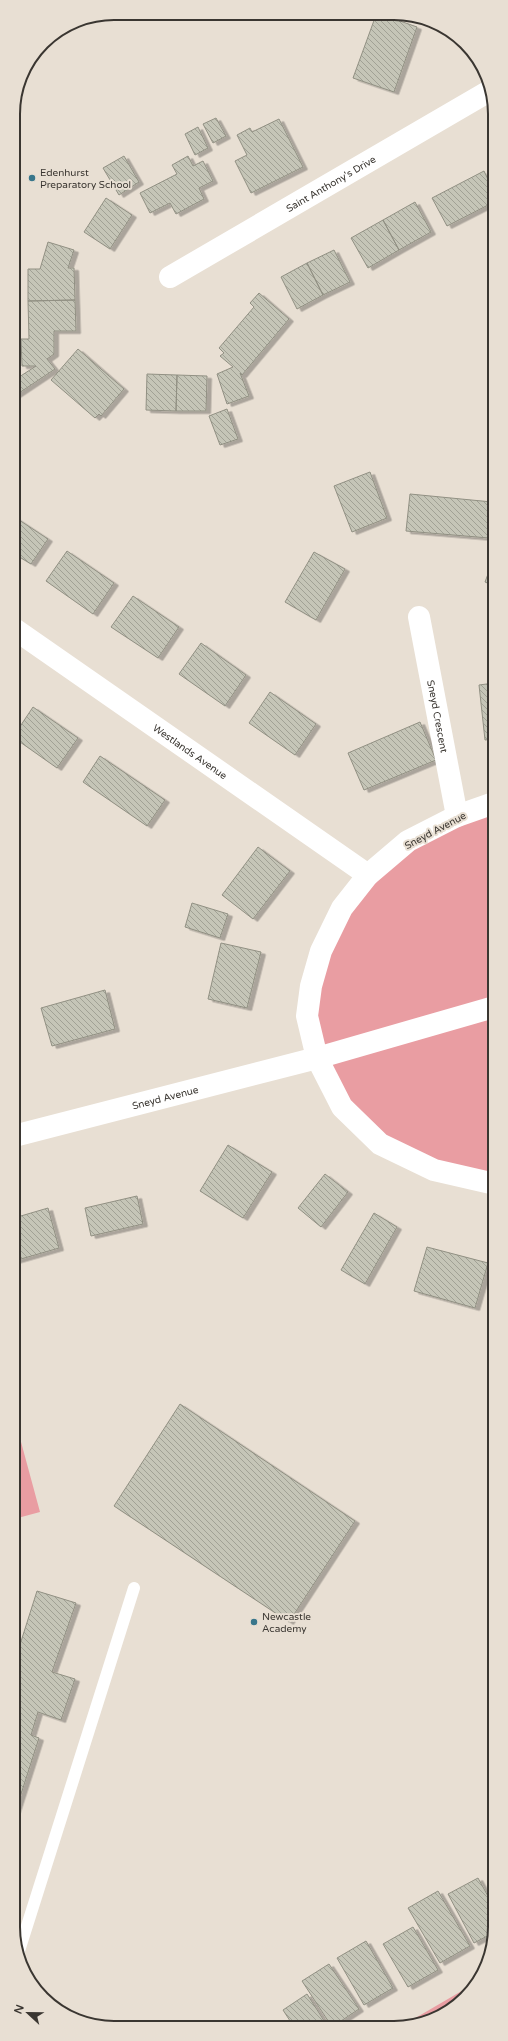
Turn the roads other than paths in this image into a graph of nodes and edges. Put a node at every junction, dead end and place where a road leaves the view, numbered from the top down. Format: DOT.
graph roads {
  1 [pos="486,93"];
  2 [pos="170,277"];
  3 [pos="418,617"];
  4 [pos="20,633"];
  5 [pos="488,805"];
  6 [pos="457,816"];
  7 [pos="368,875"];
  8 [pos="488,1009"];
  9 [pos="317,1058"];
  10 [pos="20,1134"];
  11 [pos="488,1183"];
  12 [pos="134,1588"];
  13 [pos="22,1943"];
  1 -- 2 [label="street, Saint Anthony's Drive"];
  3 -- 6 [label="street, Sneyd Crescent"];
  4 -- 7 [label="street, Westlands Avenue"];
  5 -- 6 [label="street, Sneyd Avenue"];
  6 -- 7 [label="street, Sneyd Avenue"];
  7 -- 9 [label="street, Sneyd Avenue"];
  8 -- 9 [label="street, Sneyd Avenue"];
  9 -- 10 [label="street, Sneyd Avenue"];
  9 -- 11 [label="street, Sneyd Avenue"];
  12 -- 13 [label="lane"];
}
